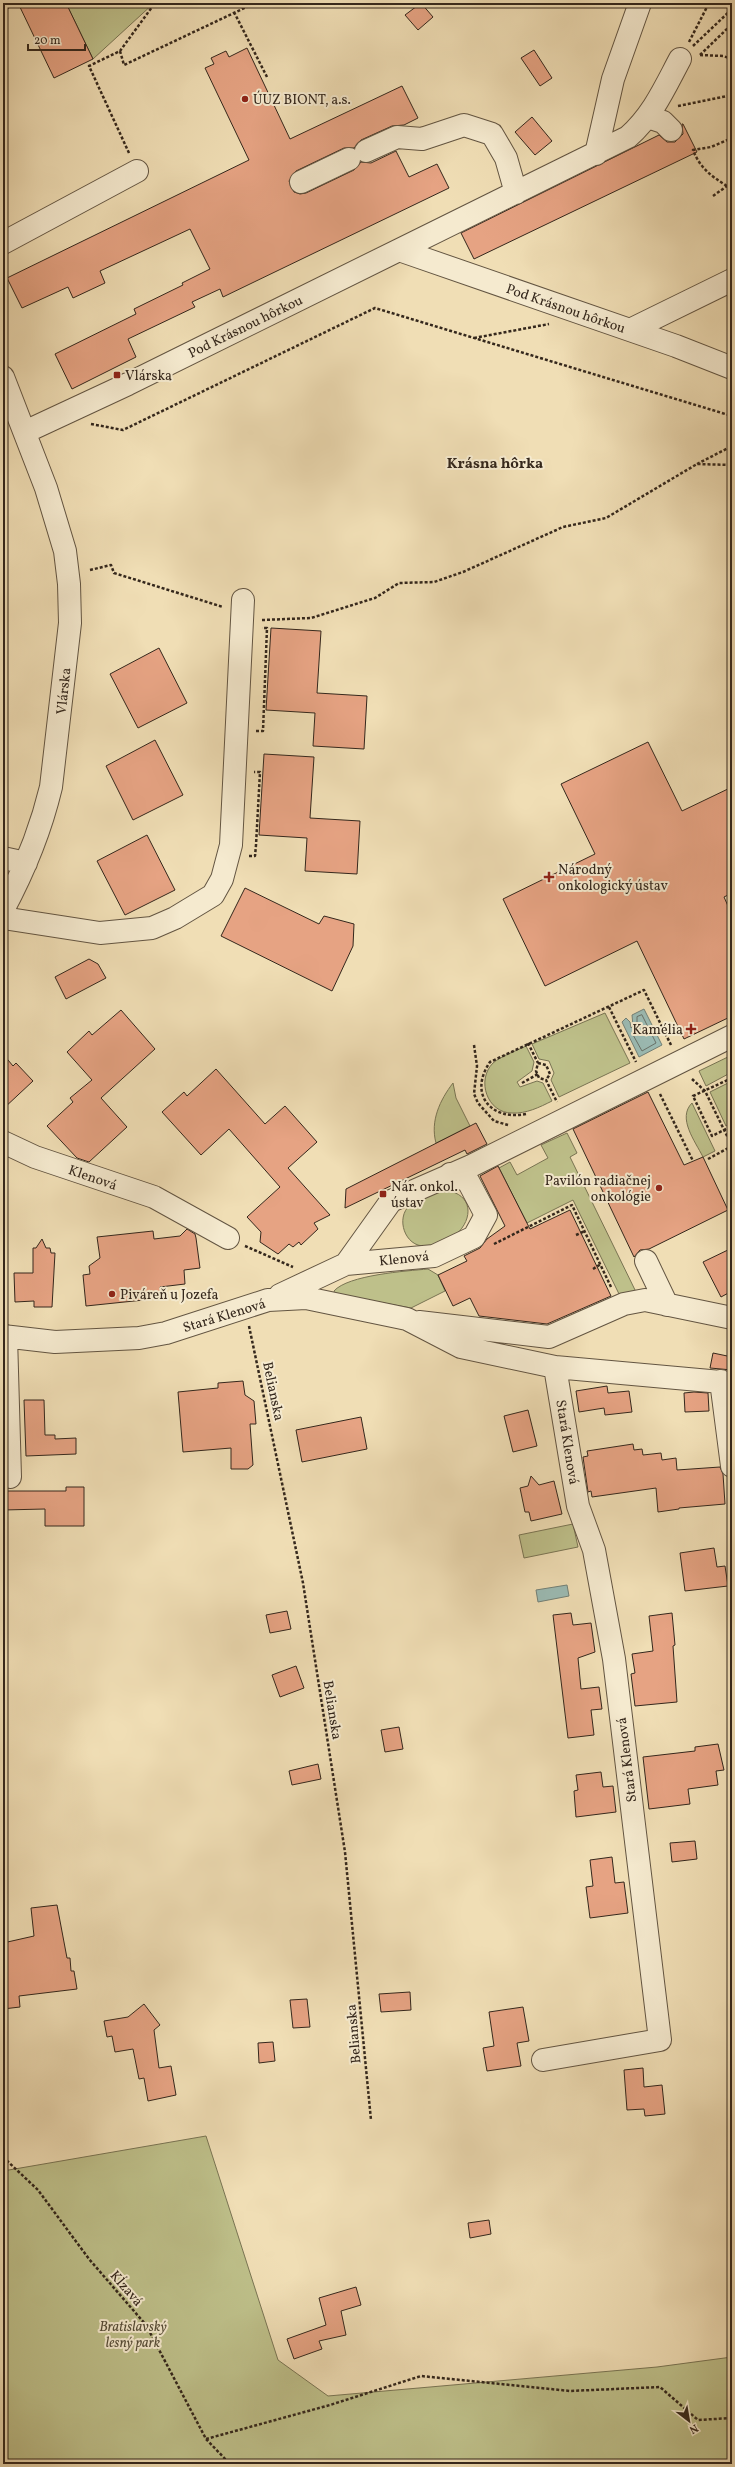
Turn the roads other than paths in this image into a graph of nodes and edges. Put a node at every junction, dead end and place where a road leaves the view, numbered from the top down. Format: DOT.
graph roads {
  1 [pos="640,3"];
  2 [pos="690,57"];
  3 [pos="648,117"];
  4 [pos="671,130"];
  5 [pos="596,154"];
  6 [pos="137,171"];
  7 [pos="301,182"];
  8 [pos="516,193"];
  9 [pos="3,243"];
  10 [pos="399,250"];
  11 [pos="732,280"];
  12 [pos="630,330"];
  13 [pos="732,368"];
  14 [pos="3,377"];
  15 [pos="25,432"];
  16 [pos="235,606"];
  17 [pos="3,858"];
  18 [pos="26,863"];
  19 [pos="3,910"];
  20 [pos="3,918"];
  21 [pos="732,1036"];
  22 [pos="3,1142"];
  23 [pos="450,1174"];
  24 [pos="228,1238"];
  25 [pos="646,1261"];
  26 [pos="346,1264"];
  27 [pos="268,1300"];
  28 [pos="667,1305"];
  29 [pos="732,1318"];
  30 [pos="414,1321"];
  31 [pos="5,1336"];
  32 [pos="555,1367"];
  33 [pos="727,1382"];
  34 [pos="732,1466"];
  35 [pos="10,1477"];
  36 [pos="544,2060"];
  1 -- 5 [label="street"];
  2 -- 3 [label="street, Pod Krásnou hôrkou"];
  3 -- 4 [label="street"];
  3 -- 5 [label="street, Pod Krásnou hôrkou"];
  5 -- 8 [label="street, Pod Krásnou hôrkou"];
  6 -- 9 [label="street"];
  7 -- 8 [label="street"];
  8 -- 10 [label="street, Pod Krásnou hôrkou"];
  10 -- 12 [label="street, Pod Krásnou hôrkou"];
  10 -- 15 [label="street, Pod Krásnou hôrkou"];
  11 -- 12 [label="street"];
  12 -- 13 [label="street, Pod Krásnou hôrkou"];
  14 -- 15 [label="street, Vlárska"];
  15 -- 18 [label="street, Vlárska"];
  16 -- 20 [label="street"];
  17 -- 18 [label="street"];
  18 -- 19 [label="street, Vlárska"];
  21 -- 23 [label="street"];
  22 -- 24 [label="street, Klenová"];
  23 -- 26 [label="street, Klenová"];
  23 -- 26 [label="street, Klenová"];
  25 -- 28 [label="street"];
  26 -- 27 [label="street, Klenová"];
  27 -- 30 [label="street, Stará Klenová"];
  27 -- 31 [label="street, Stará Klenová"];
  28 -- 29 [label="street"];
  28 -- 30 [label="street"];
  30 -- 32 [label="street, Stará Klenová"];
  31 -- 35 [label="street"];
  32 -- 33 [label="street, Stará Klenová"];
  32 -- 36 [label="street, Stará Klenová"];
  33 -- 34 [label="street"];
}
